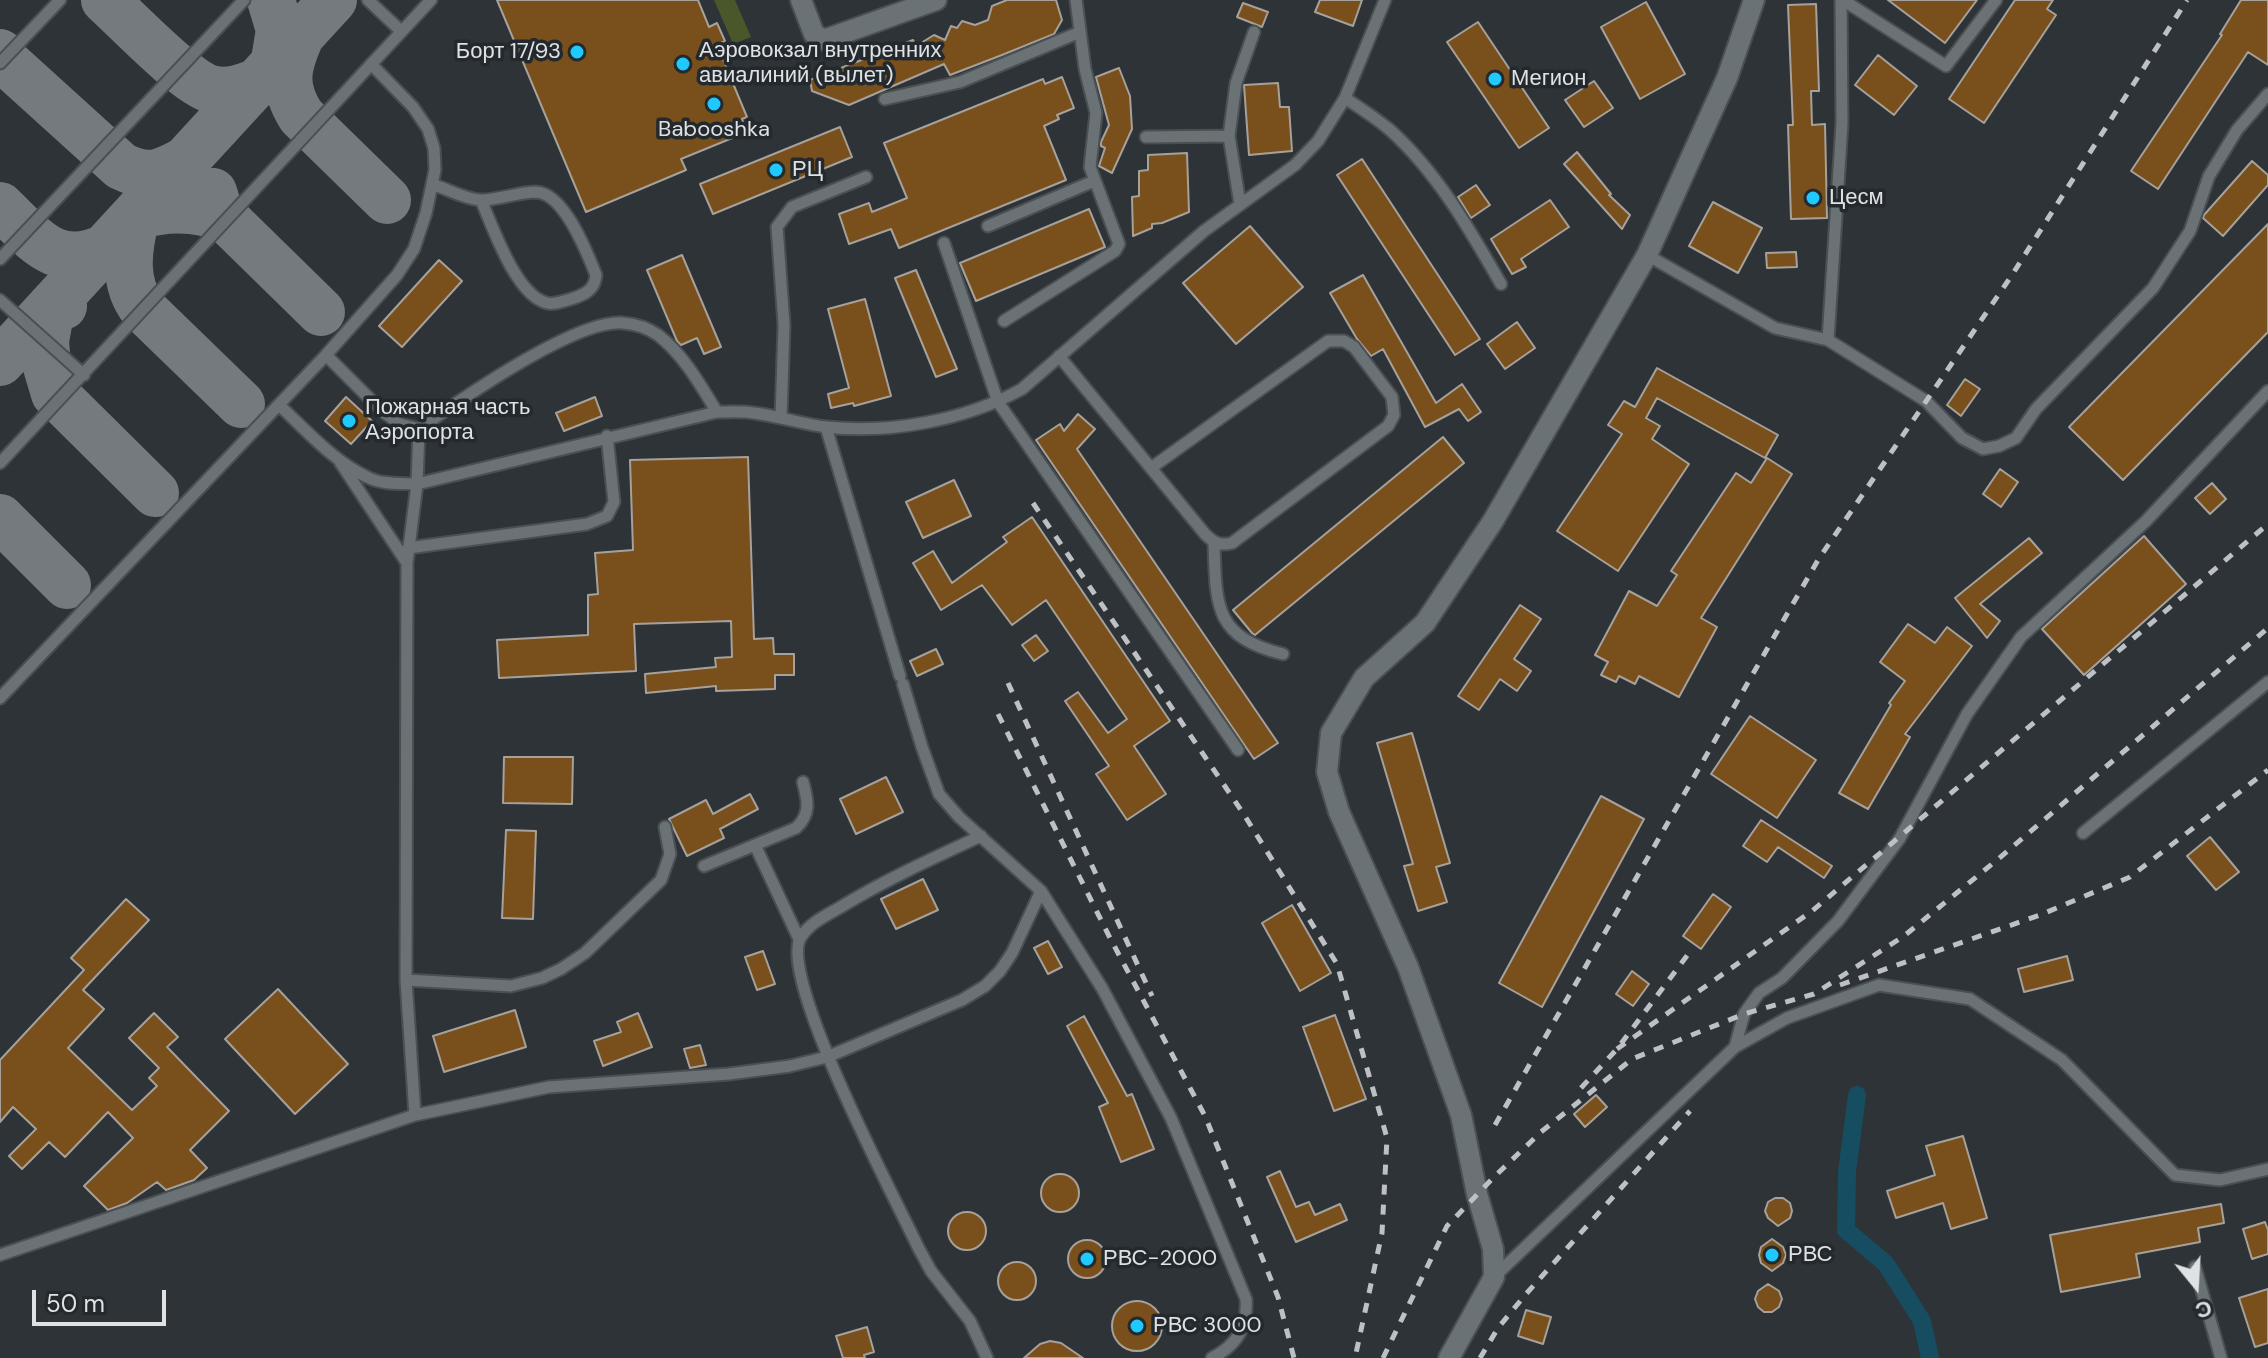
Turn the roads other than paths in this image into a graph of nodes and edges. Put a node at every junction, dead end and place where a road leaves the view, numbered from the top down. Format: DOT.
graph roads {
  1 [pos="60,0"];
  2 [pos="244,0"];
  3 [pos="368,0"];
  4 [pos="431,0"];
  5 [pos="801,0"];
  6 [pos="936,0"];
  7 [pos="1076,0"];
  8 [pos="1385,0"];
  9 [pos="1754,0"];
  10 [pos="1842,0"];
  11 [pos="1996,0"];
  12 [pos="401,31"];
  13 [pos="1080,32"];
  14 [pos="1254,32"];
  15 [pos="0,63"];
  16 [pos="371,64"];
  17 [pos="2268,94"];
  18 [pos="1345,98"];
  19 [pos="885,99"];
  20 [pos="1229,136"];
  21 [pos="1146,137"];
  22 [pos="866,177"];
  23 [pos="1094,181"];
  24 [pos="432,184"];
  25 [pos="481,200"];
  26 [pos="1240,204"];
  27 [pos="988,226"];
  28 [pos="944,243"];
  29 [pos="1647,255"];
  30 [pos="0,259"];
  31 [pos="1501,284"];
  32 [pos="0,300"];
  33 [pos="1004,321"];
  34 [pos="1828,340"];
  35 [pos="326,355"];
  36 [pos="1059,356"];
  37 [pos="84,375"];
  38 [pos="2268,391"];
  39 [pos="998,402"];
  40 [pos="279,405"];
  41 [pos="717,412"];
  42 [pos="781,418"];
  43 [pos="826,427"];
  44 [pos="419,429"];
  45 [pos="607,436"];
  46 [pos="337,458"];
  47 [pos="0,463"];
  48 [pos="1151,468"];
  49 [pos="417,484"];
  50 [pos="1214,543"];
  51 [pos="408,548"];
  52 [pos="407,563"];
  53 [pos="1283,654"];
  54 [pos="2268,682"];
  55 [pos="0,698"];
  56 [pos="1238,750"];
  57 [pos="803,782"];
  58 [pos="665,827"];
  59 [pos="2083,833"];
  60 [pos="981,836"];
  61 [pos="755,845"];
  62 [pos="704,866"];
  63 [pos="1041,891"];
  64 [pos="799,939"];
  65 [pos="406,980"];
  66 [pos="1735,1047"];
  67 [pos="827,1057"];
  68 [pos="415,1115"];
  69 [pos="2268,1169"];
  70 [pos="0,1255"];
  71 [pos="2195,1267"];
  72 [pos="1494,1277"];
  73 [pos="987,1358"];
  74 [pos="1212,1358"];
  75 [pos="1449,1358"];
  76 [pos="2221,1358"];
  1 -- 15 [label="lane"];
  2 -- 30 [label="lane"];
  3 -- 12 [label="lane"];
  4 -- 12 [label="lane"];
  5 -- 6 [label="street"];
  7 -- 13 [label="lane"];
  8 -- 18 [label="lane"];
  9 -- 29 [label="street"];
  10 -- 11 [label="lane"];
  10 -- 34 [label="lane"];
  12 -- 16 [label="lane"];
  13 -- 19 [label="lane"];
  13 -- 23 [label="lane"];
  14 -- 20 [label="lane"];
  16 -- 24 [label="lane"];
  16 -- 37 [label="lane"];
  17 -- 34 [label="lane"];
  18 -- 26 [label="lane"];
  18 -- 31 [label="lane"];
  20 -- 21 [label="lane"];
  20 -- 26 [label="lane"];
  22 -- 42 [label="lane"];
  23 -- 27 [label="lane"];
  23 -- 33 [label="lane"];
  24 -- 25 [label="lane"];
  24 -- 35 [label="lane"];
  25 -- 25 [label="lane"];
  26 -- 36 [label="lane"];
  28 -- 39 [label="lane"];
  29 -- 34 [label="lane"];
  29 -- 72 [label="street"];
  32 -- 37 [label="lane"];
  35 -- 40 [label="lane"];
  35 -- 44 [label="lane"];
  36 -- 39 [label="lane"];
  36 -- 48 [label="lane"];
  37 -- 47 [label="lane"];
  38 -- 66 [label="lane"];
  39 -- 43 [label="lane"];
  39 -- 56 [label="lane"];
  40 -- 46 [label="lane"];
  40 -- 55 [label="lane"];
  41 -- 42 [label="lane"];
  41 -- 44 [label="lane"];
  41 -- 45 [label="lane"];
  42 -- 43 [label="lane"];
  43 -- 60 [label="lane"];
  44 -- 49 [label="lane"];
  45 -- 49 [label="lane"];
  45 -- 51 [label="lane"];
  46 -- 49 [label="lane"];
  46 -- 52 [label="lane"];
  48 -- 50 [label="lane"];
  48 -- 50 [label="lane"];
  49 -- 51 [label="lane"];
  50 -- 53 [label="lane"];
  51 -- 52 [label="lane"];
  52 -- 65 [label="lane"];
  54 -- 59 [label="lane"];
  57 -- 61 [label="lane"];
  58 -- 65 [label="lane"];
  60 -- 63 [label="lane"];
  60 -- 64 [label="lane"];
  61 -- 62 [label="lane"];
  61 -- 64 [label="lane"];
  63 -- 67 [label="lane"];
  63 -- 74 [label="lane"];
  64 -- 67 [label="lane"];
  65 -- 68 [label="lane"];
  66 -- 69 [label="lane"];
  66 -- 72 [label="lane"];
  67 -- 68 [label="lane"];
  67 -- 73 [label="lane"];
  68 -- 70 [label="lane"];
  71 -- 76 [label="lane"];
  72 -- 75 [label="street"];
}
